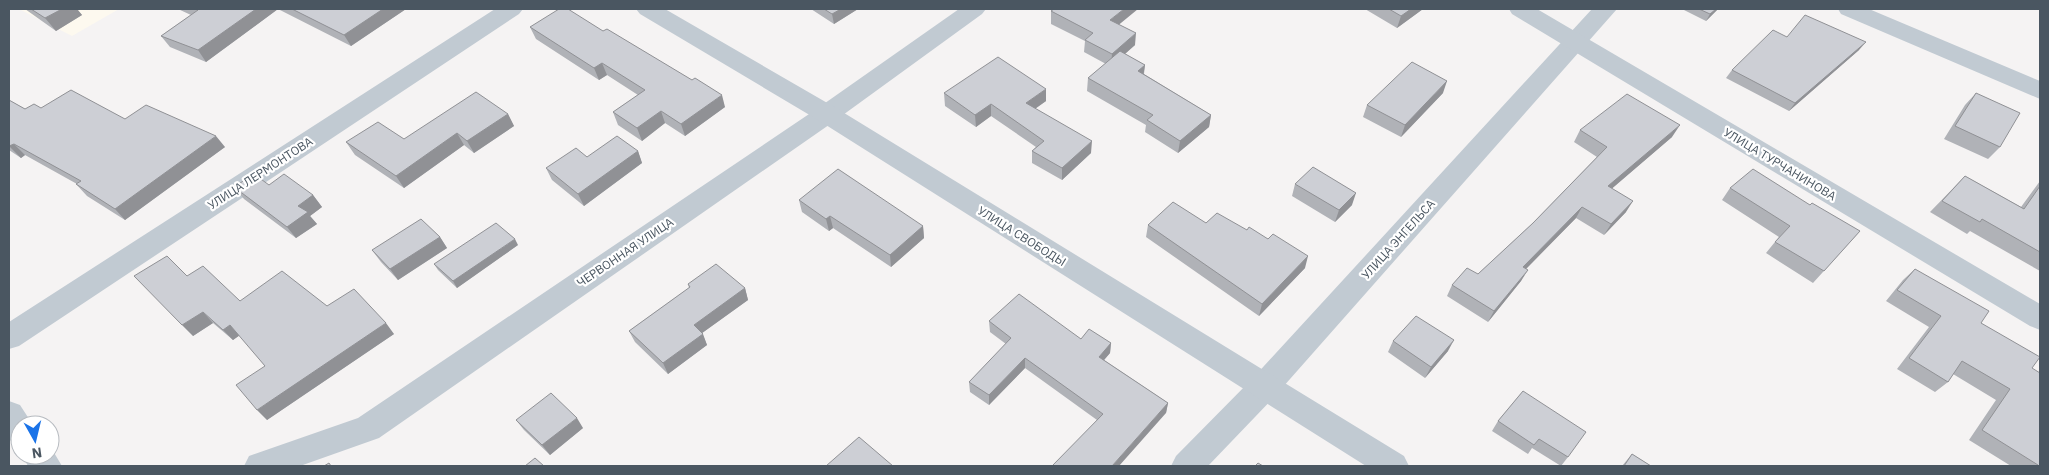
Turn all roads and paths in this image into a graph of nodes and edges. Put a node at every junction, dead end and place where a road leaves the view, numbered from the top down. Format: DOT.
graph roads {
  1 [pos="511,9"];
  2 [pos="648,9"];
  3 [pos="974,9"];
  4 [pos="1520,9"];
  5 [pos="1606,9"];
  6 [pos="1850,9"];
  7 [pos="1575,41"];
  8 [pos="2040,91"];
  9 [pos="827,114"];
  10 [pos="2040,318"];
  11 [pos="9,337"];
  12 [pos="1264,387"];
  13 [pos="260,466"];
  14 [pos="1187,466"];
  15 [pos="1393,466"];
  1 -- 11 [label="street, УЛИЦА ЛЕРМОНТОВА"];
  2 -- 9 [label="street, УЛИЦА СВОБОДЫ"];
  3 -- 9 [label="street, ЧЕРВОННАЯ УЛИЦА"];
  4 -- 7 [label="street, УЛИЦА ТУРЧАНИНОВА"];
  5 -- 7 [label="street, УЛИЦА ЭНГЕЛЬСА"];
  6 -- 8 [label="street"];
  7 -- 10 [label="street, УЛИЦА ТУРЧАНИНОВА"];
  7 -- 12 [label="street, УЛИЦА ЭНГЕЛЬСА"];
  9 -- 12 [label="street, УЛИЦА СВОБОДЫ"];
  9 -- 13 [label="street, ЧЕРВОННАЯ УЛИЦА"];
  12 -- 14 [label="street, УЛИЦА ЭНГЕЛЬСА"];
  12 -- 15 [label="street, УЛИЦА СВОБОДЫ"];
}
